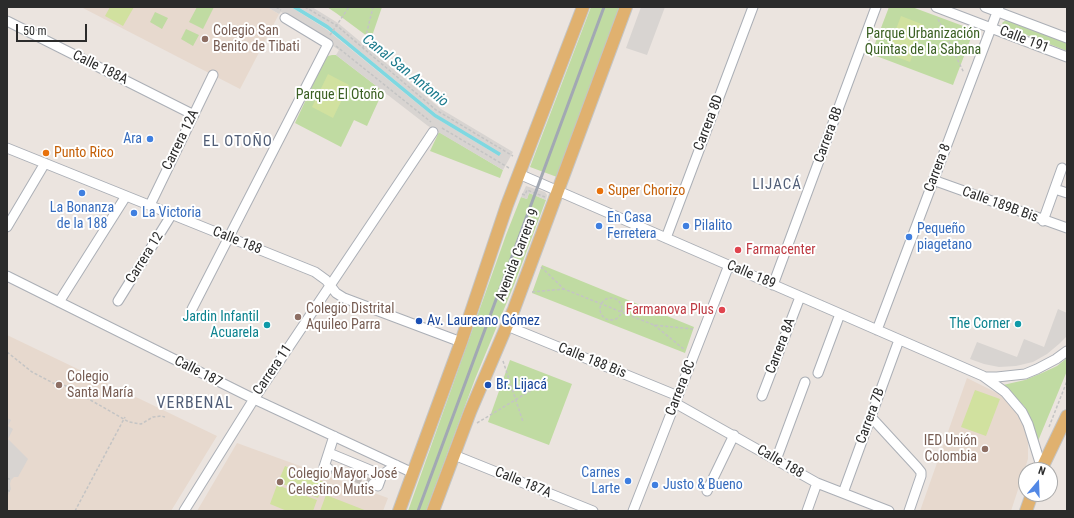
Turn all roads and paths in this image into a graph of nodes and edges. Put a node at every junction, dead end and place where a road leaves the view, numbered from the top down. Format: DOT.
graph roads {
  1 [pos="305,7"];
  2 [pos="310,7"];
  3 [pos="349,7"];
  4 [pos="373,7"];
  5 [pos="583,7"];
  6 [pos="626,7"];
  7 [pos="753,7"];
  8 [pos="876,7"];
  9 [pos="985,7"];
  10 [pos="998,9"];
  11 [pos="309,10"];
  12 [pos="936,10"];
  13 [pos="285,18"];
  14 [pos="7,21"];
  15 [pos="336,25"];
  16 [pos="991,27"];
  17 [pos="1067,38"];
  18 [pos="329,42"];
  19 [pos="363,49"];
  20 [pos="1067,57"];
  21 [pos="964,73"];
  22 [pos="213,75"];
  23 [pos="194,114"];
  24 [pos="432,122"];
  25 [pos="435,129"];
  26 [pos="7,148"];
  27 [pos="515,157"];
  28 [pos="45,163"];
  29 [pos="1062,168"];
  30 [pos="515,171"];
  31 [pos="933,180"];
  32 [pos="1055,189"];
  33 [pos="559,191"];
  34 [pos="1067,193"];
  35 [pos="522,194"];
  36 [pos="126,196"];
  37 [pos="547,198"];
  38 [pos="150,205"];
  39 [pos="172,214"];
  40 [pos="1043,221"];
  41 [pos="7,227"];
  42 [pos="1067,228"];
  43 [pos="229,238"];
  44 [pos="666,238"];
  45 [pos="538,264"];
  46 [pos="729,265"];
  47 [pos="7,276"];
  48 [pos="330,285"];
  49 [pos="773,285"];
  50 [pos="564,289"];
  51 [pos="527,293"];
  52 [pos="800,297"];
  53 [pos="118,301"];
  54 [pos="58,302"];
  55 [pos="602,304"];
  56 [pos="192,309"];
  57 [pos="621,312"];
  58 [pos="840,314"];
  59 [pos="654,325"];
  60 [pos="507,326"];
  61 [pos="877,330"];
  62 [pos="703,331"];
  63 [pos="899,340"];
  64 [pos="461,342"];
  65 [pos="1067,351"];
  66 [pos="7,352"];
  67 [pos="693,356"];
  68 [pos="502,357"];
  69 [pos="818,373"];
  70 [pos="983,376"];
  71 [pos="1067,381"];
  72 [pos="806,382"];
  73 [pos="535,388"];
  74 [pos="762,396"];
  75 [pos="254,399"];
  76 [pos="677,399"];
  77 [pos="516,400"];
  78 [pos="1067,416"];
  79 [pos="165,417"];
  80 [pos="871,417"];
  81 [pos="124,418"];
  82 [pos="523,422"];
  83 [pos="477,423"];
  84 [pos="1047,431"];
  85 [pos="734,435"];
  86 [pos="334,436"];
  87 [pos="360,449"];
  88 [pos="329,453"];
  89 [pos="454,455"];
  90 [pos="776,460"];
  91 [pos="1040,462"];
  92 [pos="1045,462"];
  93 [pos="355,464"];
  94 [pos="396,465"];
  95 [pos="328,468"];
  96 [pos="413,473"];
  97 [pos="382,475"];
  98 [pos="7,478"];
  99 [pos="11,480"];
  100 [pos="817,483"];
  101 [pos="373,484"];
  102 [pos="7,490"];
  103 [pos="707,491"];
  104 [pos="843,493"];
  105 [pos="7,494"];
  106 [pos="75,511"];
  107 [pos="184,511"];
  108 [pos="398,511"];
  109 [pos="433,511"];
  110 [pos="592,511"];
  111 [pos="633,511"];
  112 [pos="807,511"];
  113 [pos="889,511"];
  114 [pos="909,511"];
  1 -- 11 [label="path"];
  2 -- 11 [label="path"];
  3 -- 15 [label="path"];
  4 -- 19 [label="path"];
  5 -- 30 [label="main road, Avenida Carrera 9"];
  6 -- 33 [label="main road, Avenida Carrera 9"];
  7 -- 44 [label="street, Carrera 8D"];
  8 -- 49 [label="street, Carrera 8B"];
  9 -- 10 [label="street, Calle 191"];
  10 -- 16 [label="street, Carrera 8"];
  10 -- 17 [label="street, Calle 191"];
  11 -- 15 [label="path"];
  12 -- 16 [label="street, Calle 191"];
  12 -- 21 [label="path"];
  13 -- 18 [label="street"];
  14 -- 23 [label="street, Calle 188A"];
  15 -- 18 [label="path"];
  15 -- 19 [label="path"];
  16 -- 20 [label="street, Calle 191"];
  16 -- 31 [label="street, Carrera 8"];
  18 -- 24 [label="path"];
  18 -- 43 [label="street"];
  19 -- 27 [label="path"];
  22 -- 23 [label="street, Carrera 12A"];
  23 -- 38 [label="street, Carrera 12A"];
  25 -- 30 [label="path"];
  25 -- 48 [label="street, Carrera 11"];
  26 -- 28 [label="street, Calle 188"];
  28 -- 36 [label="street, Calle 188"];
  28 -- 41 [label="street"];
  29 -- 32 [label="street"];
  30 -- 33 [label="street, Calle 189"];
  30 -- 64 [label="main road, Avenida Carrera 9"];
  31 -- 40 [label="street, Calle 189B Bis"];
  31 -- 61 [label="street, Carrera 8"];
  32 -- 34 [label="street"];
  32 -- 40 [label="street"];
  33 -- 44 [label="street, Calle 189"];
  33 -- 60 [label="main road, Avenida Carrera 9"];
  35 -- 37 [label="path"];
  36 -- 38 [label="street, Calle 188"];
  36 -- 54 [label="street"];
  38 -- 39 [label="street, Calle 188"];
  39 -- 43 [label="street, Calle 188"];
  39 -- 53 [label="street, Carrera 12"];
  40 -- 42 [label="street, Calle 189B Bis"];
  43 -- 48 [label="street, Calle 188"];
  43 -- 56 [label="street"];
  44 -- 46 [label="street, Calle 189"];
  45 -- 50 [label="path"];
  46 -- 49 [label="street, Calle 189"];
  46 -- 62 [label="street, Carrera 8C"];
  47 -- 54 [label="street, Calle 187"];
  48 -- 64 [label="street, Calle 188"];
  48 -- 75 [label="street, Carrera 11"];
  49 -- 52 [label="street, Calle 189"];
  50 -- 51 [label="path"];
  50 -- 55 [label="path"];
  52 -- 58 [label="street, Calle 189"];
  52 -- 74 [label="street, Carrera 8A"];
  54 -- 75 [label="street, Calle 187"];
  55 -- 57 [label="path"];
  55 -- 57 [label="path"];
  55 -- 57 [label="path"];
  57 -- 59 [label="path"];
  58 -- 61 [label="street, Calle 189"];
  58 -- 69 [label="street"];
  59 -- 62 [label="path"];
  59 -- 67 [label="path"];
  60 -- 76 [label="street, Calle 188 Bis"];
  60 -- 89 [label="main road, Avenida Carrera 9"];
  61 -- 63 [label="street, Calle 189"];
  62 -- 67 [label="street, Carrera 8C"];
  63 -- 70 [label="street, Calle 189"];
  63 -- 80 [label="street, Carrera 7B"];
  64 -- 96 [label="main road, Avenida Carrera 9"];
  65 -- 70 [label="street, Calle 189"];
  66 -- 81 [label="path"];
  67 -- 76 [label="street, Carrera 8C"];
  68 -- 77 [label="path"];
  70 -- 91 [label="street, Calle 189"];
  71 -- 84 [label="path"];
  72 -- 90 [label="street"];
  73 -- 77 [label="path"];
  75 -- 86 [label="street, Calle 187"];
  75 -- 107 [label="street, Carrera 11"];
  76 -- 85 [label="street, Calle 188"];
  76 -- 111 [label="street, Carrera 8C"];
  77 -- 82 [label="path"];
  77 -- 83 [label="path"];
  78 -- 92 [label="main road"];
  79 -- 81 [label="path"];
  80 -- 104 [label="street, Carrera 7B"];
  80 -- 114 [label="street"];
  81 -- 106 [label="path"];
  85 -- 90 [label="street, Calle 188"];
  85 -- 103 [label="street"];
  86 -- 87 [label="street, Calle 187"];
  86 -- 88 [label="street"];
  87 -- 93 [label="street"];
  87 -- 94 [label="street, Calle 187"];
  88 -- 93 [label="street"];
  88 -- 95 [label="street"];
  89 -- 109 [label="main road, Avenida Carrera 9"];
  89 -- 110 [label="street, Calle 187A"];
  90 -- 100 [label="street, Calle 188"];
  93 -- 97 [label="street"];
  94 -- 96 [label="street, Calle 187"];
  94 -- 97 [label="street"];
  96 -- 108 [label="main road, Avenida Carrera 9"];
  97 -- 101 [label="street"];
  98 -- 99 [label="path"];
  100 -- 104 [label="street, Calle 188"];
  100 -- 112 [label="street"];
  102 -- 105 [label="path"];
  104 -- 113 [label="street, Calle 188"];
}
